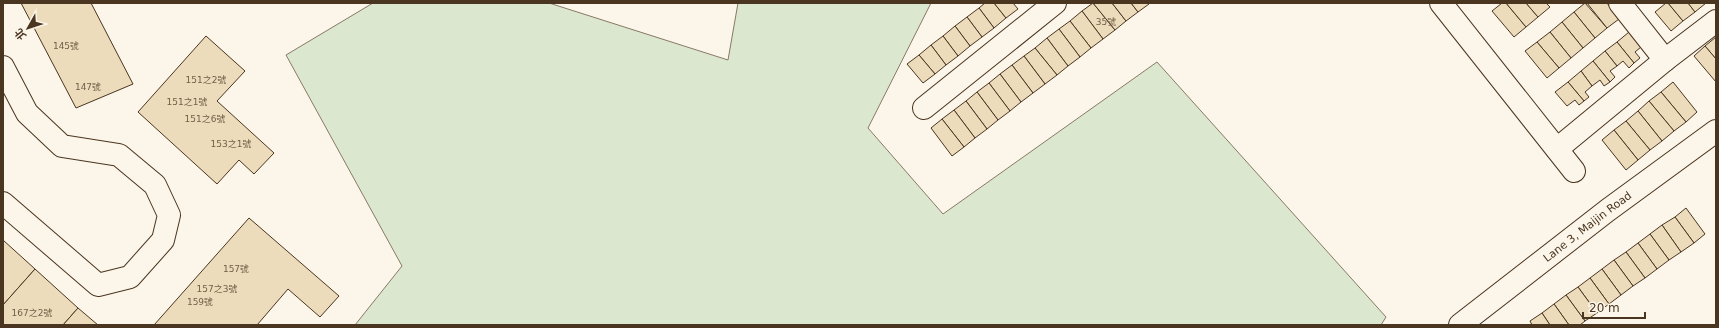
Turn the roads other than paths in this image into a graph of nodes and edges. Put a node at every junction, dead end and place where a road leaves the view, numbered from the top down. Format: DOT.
graph roads {
  1 [pos="1055,3"];
  2 [pos="1440,3"];
  3 [pos="1620,3"];
  4 [pos="1716,21"];
  5 [pos="1665,60"];
  6 [pos="3,67"];
  7 [pos="924,108"];
  8 [pos="1716,131"];
  9 [pos="1557,149"];
  10 [pos="1574,170"];
  11 [pos="3,202"];
  12 [pos="1460,325"];
  1 -- 7 [label="street"];
  2 -- 9 [label="street"];
  3 -- 5 [label="street"];
  4 -- 5 [label="street"];
  5 -- 9 [label="street"];
  6 -- 11 [label="street"];
  8 -- 12 [label="street, Lane 3, Maijin Road"];
  9 -- 10 [label="street"];
}
